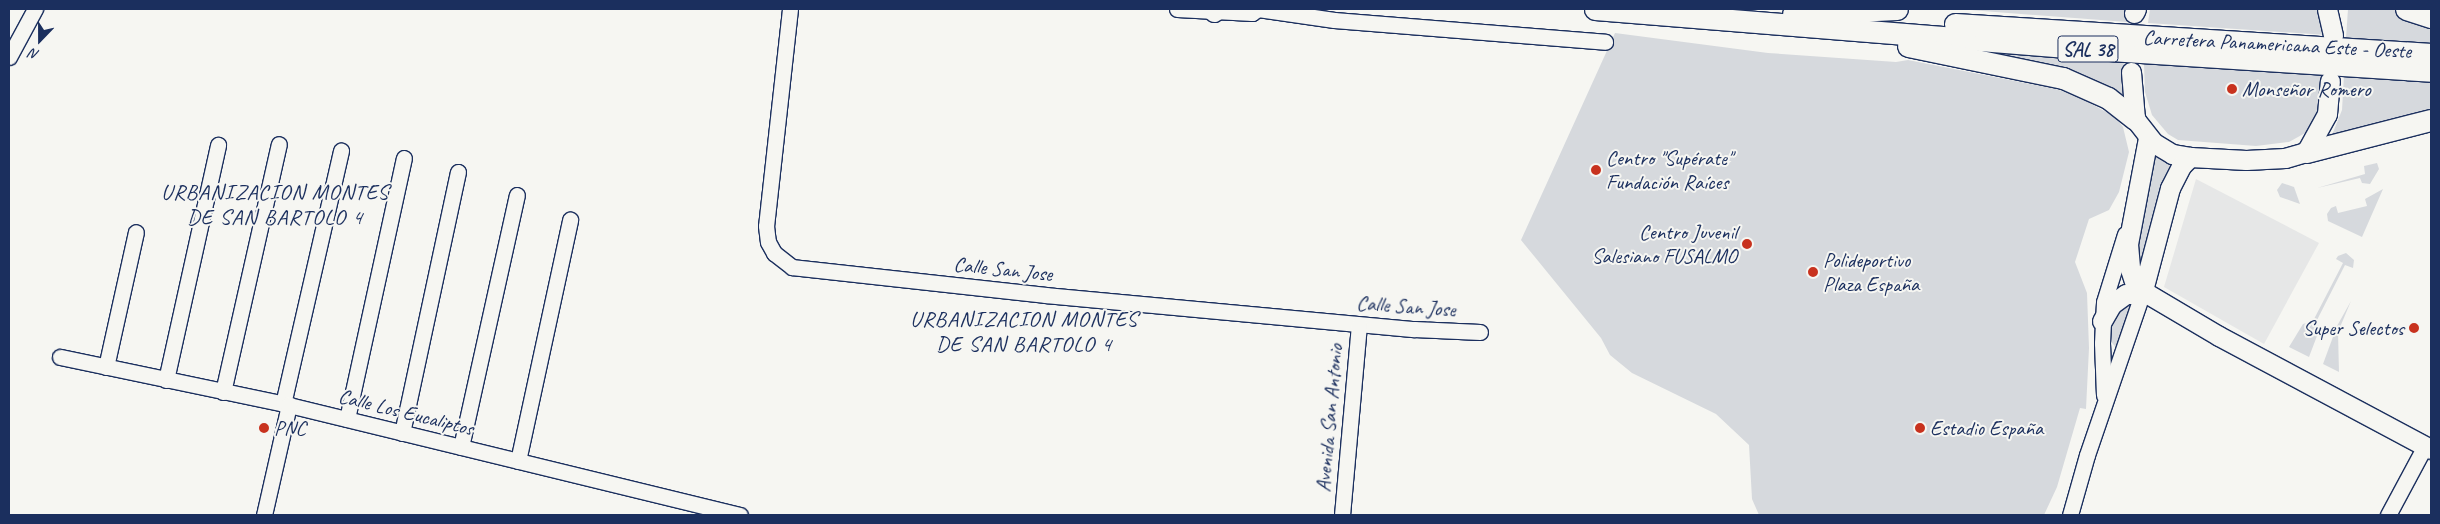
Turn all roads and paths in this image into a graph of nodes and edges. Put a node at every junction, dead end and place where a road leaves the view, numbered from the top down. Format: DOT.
graph roads {
  1 [pos="35,9"];
  2 [pos="790,9"];
  3 [pos="1177,9"];
  4 [pos="1258,9"];
  5 [pos="1595,9"];
  6 [pos="1724,9"];
  7 [pos="1897,9"];
  8 [pos="2406,9"];
  9 [pos="1214,10"];
  10 [pos="1793,14"];
  11 [pos="2431,17"];
  12 [pos="1745,22"];
  13 [pos="1605,42"];
  14 [pos="2431,54"];
  15 [pos="9,57"];
  16 [pos="2131,72"];
  17 [pos="2431,72"];
  18 [pos="2330,81"];
  19 [pos="2136,119"];
  20 [pos="2431,120"];
  21 [pos="2148,138"];
  22 [pos="279,144"];
  23 [pos="218,145"];
  24 [pos="341,151"];
  25 [pos="2306,152"];
  26 [pos="2190,157"];
  27 [pos="404,158"];
  28 [pos="458,172"];
  29 [pos="517,195"];
  30 [pos="2133,208"];
  31 [pos="570,220"];
  32 [pos="136,232"];
  33 [pos="2142,294"];
  34 [pos="2102,321"];
  35 [pos="1359,325"];
  36 [pos="1480,332"];
  37 [pos="60,357"];
  38 [pos="106,367"];
  39 [pos="166,380"];
  40 [pos="223,392"];
  41 [pos="286,405"];
  42 [pos="2104,406"];
  43 [pos="347,420"];
  44 [pos="402,433"];
  45 [pos="461,447"];
  46 [pos="2428,448"];
  47 [pos="518,461"];
  48 [pos="2395,513"];
  49 [pos="264,515"];
  50 [pos="740,515"];
  51 [pos="1342,515"];
  52 [pos="2070,515"];
  1 -- 15 [label="street"];
  2 -- 35 [label="street, Calle San Jose"];
  3 -- 9 [label="street"];
  4 -- 9 [label="street"];
  4 -- 13 [label="street"];
  5 -- 12 [label="highway, SAL 38"];
  6 -- 10 [label="highway, SAL 38"];
  7 -- 10 [label="highway"];
  8 -- 11 [label="highway"];
  10 -- 14 [label="highway, Carretera Panamericana Este - Oeste / SAL 38"];
  12 -- 17 [label="highway, Carretera Panamericana Este - Oeste / SAL 38"];
  12 -- 19 [label="highway"];
  16 -- 19 [label="main road"];
  18 -- 25 [label="main road"];
  19 -- 21 [label="main road"];
  20 -- 25 [label="highway"];
  21 -- 26 [label="main road"];
  21 -- 30 [label="main road"];
  22 -- 40 [label="street"];
  23 -- 39 [label="street"];
  24 -- 41 [label="street"];
  25 -- 26 [label="main road"];
  26 -- 33 [label="main road"];
  27 -- 43 [label="street"];
  28 -- 44 [label="street"];
  29 -- 45 [label="street"];
  30 -- 33 [label="main road"];
  30 -- 34 [label="street"];
  31 -- 47 [label="street"];
  32 -- 38 [label="street"];
  33 -- 34 [label="main road"];
  33 -- 42 [label="street"];
  33 -- 46 [label="main road"];
  34 -- 42 [label="street"];
  35 -- 36 [label="street, Calle San Jose"];
  35 -- 51 [label="street, Avenida San Antonio"];
  37 -- 38 [label="street, Calle Los Eucaliptos"];
  38 -- 39 [label="street, Calle Los Eucaliptos"];
  39 -- 40 [label="street, Calle Los Eucaliptos"];
  40 -- 41 [label="street, Calle Los Eucaliptos"];
  41 -- 43 [label="street, Calle Los Eucaliptos"];
  41 -- 49 [label="street"];
  42 -- 52 [label="street"];
  43 -- 44 [label="street, Calle Los Eucaliptos"];
  44 -- 45 [label="street, Calle Los Eucaliptos"];
  45 -- 47 [label="street, Calle Los Eucaliptos"];
  46 -- 48 [label="street"];
  47 -- 50 [label="street, Calle Los Eucaliptos"];
}
